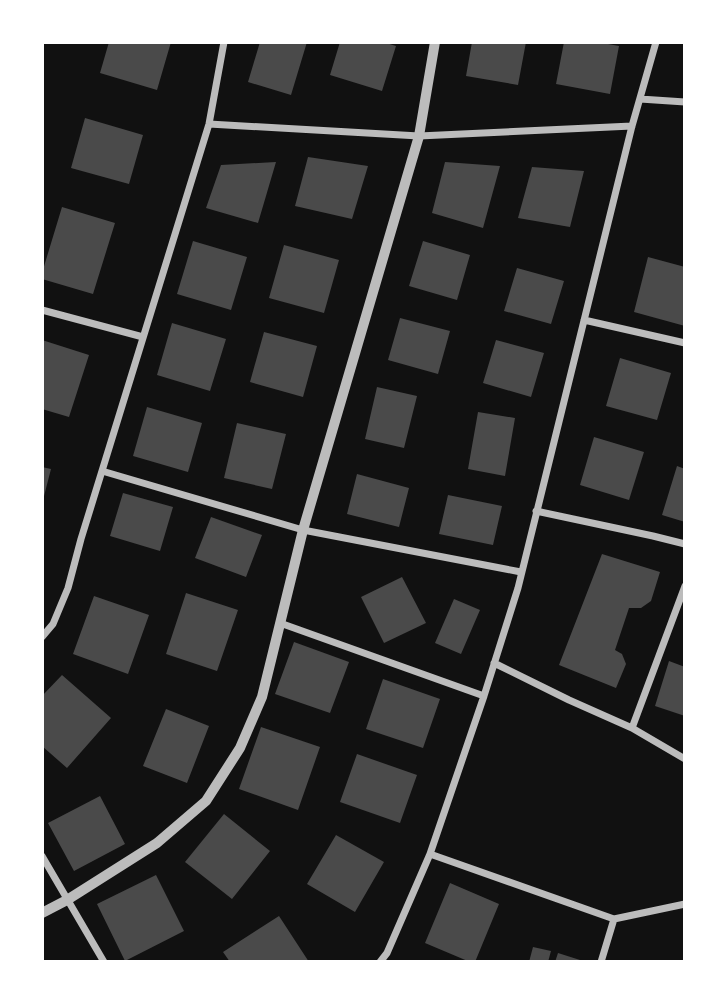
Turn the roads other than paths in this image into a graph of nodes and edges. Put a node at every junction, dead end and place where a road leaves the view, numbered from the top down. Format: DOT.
graph roads {
  1 [pos="224,42"];
  2 [pos="435,42"];
  3 [pos="656,42"];
  4 [pos="640,99"];
  5 [pos="685,102"];
  6 [pos="209,124"];
  7 [pos="632,126"];
  8 [pos="419,136"];
  9 [pos="42,310"];
  10 [pos="584,320"];
  11 [pos="143,337"];
  12 [pos="685,343"];
  13 [pos="102,471"];
  14 [pos="536,511"];
  15 [pos="303,530"];
  16 [pos="685,544"];
  17 [pos="521,572"];
  18 [pos="685,586"];
  19 [pos="280,623"];
  20 [pos="42,637"];
  21 [pos="494,663"];
  22 [pos="484,696"];
  23 [pos="632,728"];
  24 [pos="685,760"];
  25 [pos="430,854"];
  26 [pos="42,856"];
  27 [pos="67,900"];
  28 [pos="685,904"];
  29 [pos="42,913"];
  30 [pos="614,919"];
  31 [pos="104,962"];
  32 [pos="380,962"];
  33 [pos="601,962"];
  1 -- 6 [label="street"];
  2 -- 8 [label="street"];
  3 -- 4 [label="street"];
  4 -- 5 [label="street"];
  4 -- 7 [label="street"];
  6 -- 8 [label="street"];
  6 -- 11 [label="street"];
  7 -- 8 [label="street"];
  7 -- 10 [label="street"];
  8 -- 15 [label="street"];
  9 -- 11 [label="street"];
  10 -- 12 [label="street"];
  10 -- 14 [label="street"];
  11 -- 13 [label="street"];
  13 -- 15 [label="street"];
  13 -- 20 [label="street"];
  14 -- 16 [label="street"];
  14 -- 17 [label="street"];
  15 -- 17 [label="street"];
  15 -- 19 [label="street"];
  17 -- 21 [label="street"];
  18 -- 23 [label="street"];
  19 -- 22 [label="street"];
  19 -- 27 [label="street"];
  21 -- 22 [label="street"];
  21 -- 23 [label="street"];
  22 -- 25 [label="street"];
  23 -- 24 [label="street"];
  25 -- 30 [label="street"];
  25 -- 32 [label="street"];
  26 -- 27 [label="street"];
  27 -- 29 [label="street"];
  27 -- 31 [label="street"];
  28 -- 30 [label="street"];
  30 -- 33 [label="street"];
}
